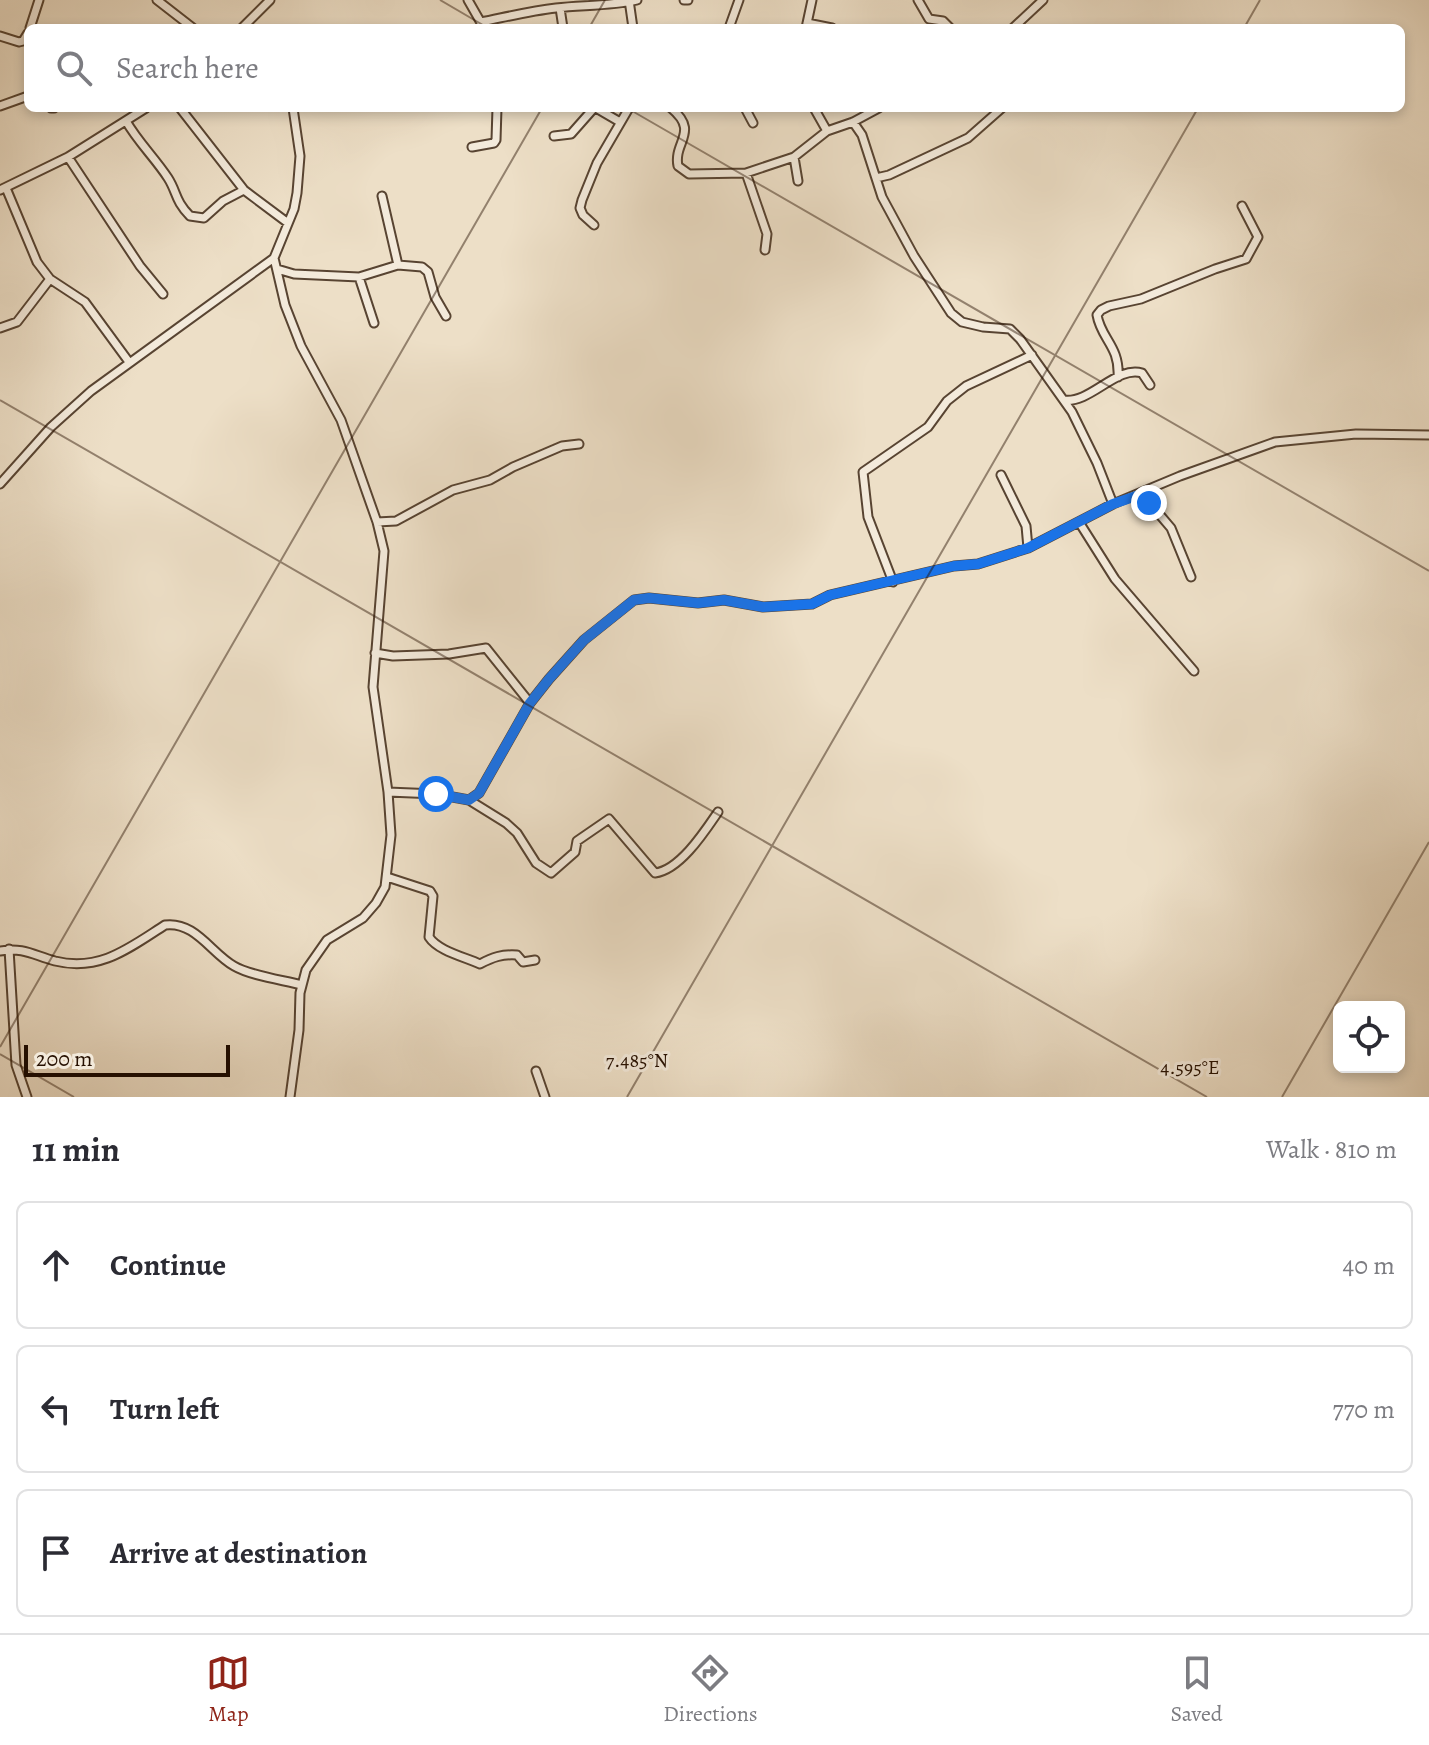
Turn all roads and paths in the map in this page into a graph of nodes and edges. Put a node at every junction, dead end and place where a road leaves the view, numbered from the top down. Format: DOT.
graph roads {
  1 [pos="39,0"];
  2 [pos="157,0"];
  3 [pos="270,0"];
  4 [pos="468,0"];
  5 [pos="739,0"];
  6 [pos="812,0"];
  7 [pos="918,0"];
  8 [pos="1043,0"];
  9 [pos="632,1"];
  10 [pos="560,8"];
  11 [pos="31,24"];
  12 [pos="188,24"];
  13 [pos="246,24"];
  14 [pos="481,24"];
  15 [pos="487,24"];
  16 [pos="562,24"];
  17 [pos="633,24"];
  18 [pos="730,24"];
  19 [pos="806,24"];
  20 [pos="946,24"];
  21 [pos="1017,24"];
  22 [pos="0,36"];
  23 [pos="24,39"];
  24 [pos="24,97"];
  25 [pos="0,106"];
  26 [pos="140,112"];
  27 [pos="183,112"];
  28 [pos="294,112"];
  29 [pos="497,112"];
  30 [pos="591,112"];
  31 [pos="602,112"];
  32 [pos="626,112"];
  33 [pos="675,112"];
  34 [pos="747,112"];
  35 [pos="816,112"];
  36 [pos="872,112"];
  37 [pos="997,112"];
  38 [pos="126,121"];
  39 [pos="620,122"];
  40 [pos="853,122"];
  41 [pos="753,123"];
  42 [pos="827,131"];
  43 [pos="554,136"];
  44 [pos="472,147"];
  45 [pos="68,157"];
  46 [pos="794,157"];
  47 [pos="746,173"];
  48 [pos="876,178"];
  49 [pos="798,181"];
  50 [pos="3,189"];
  51 [pos="244,190"];
  52 [pos="382,196"];
  53 [pos="1242,206"];
  54 [pos="288,223"];
  55 [pos="594,225"];
  56 [pos="765,250"];
  57 [pos="274,258"];
  58 [pos="398,265"];
  59 [pos="277,269"];
  60 [pos="359,277"];
  61 [pos="50,279"];
  62 [pos="163,294"];
  63 [pos="446,316"];
  64 [pos="374,323"];
  65 [pos="0,328"];
  66 [pos="1032,355"];
  67 [pos="129,362"];
  68 [pos="1118,377"];
  69 [pos="1150,385"];
  70 [pos="1064,400"];
  71 [pos="1074,401"];
  72 [pos="1072,412"];
  73 [pos="1429,435"];
  74 [pos="579,444"];
  75 [pos="1001,475"];
  76 [pos="0,484"];
  77 [pos="1142,494"];
  78 [pos="1113,504"];
  79 [pos="377,522"];
  80 [pos="1079,522"];
  81 [pos="1028,548"];
  82 [pos="1191,577"];
  83 [pos="893,582"];
  84 [pos="375,653"];
  85 [pos="1194,671"];
  86 [pos="530,703"];
  87 [pos="388,792"];
  88 [pos="469,800"];
  89 [pos="718,812"];
  90 [pos="387,877"];
  91 [pos="4,950"];
  92 [pos="535,960"];
  93 [pos="302,985"];
  94 [pos="536,1071"];
  95 [pos="27,1097"];
  96 [pos="290,1097"];
  97 [pos="545,1097"];
  1 -- 11 [label="street"];
  2 -- 12 [label="street"];
  3 -- 13 [label="street"];
  4 -- 14 [label="street"];
  5 -- 18 [label="street"];
  6 -- 19 [label="street"];
  7 -- 20 [label="street"];
  8 -- 21 [label="street"];
  9 -- 10 [label="street"];
  9 -- 17 [label="street"];
  10 -- 15 [label="street"];
  10 -- 16 [label="street"];
  22 -- 23 [label="street"];
  24 -- 25 [label="street"];
  26 -- 38 [label="street"];
  27 -- 51 [label="street"];
  28 -- 54 [label="street"];
  29 -- 44 [label="street"];
  30 -- 43 [label="street"];
  31 -- 39 [label="street"];
  32 -- 39 [label="street"];
  33 -- 47 [label="street"];
  34 -- 41 [label="street"];
  35 -- 42 [label="street"];
  36 -- 40 [label="street"];
  37 -- 48 [label="street"];
  38 -- 45 [label="street"];
  38 -- 51 [label="street"];
  39 -- 55 [label="street"];
  40 -- 42 [label="street"];
  40 -- 48 [label="street"];
  42 -- 46 [label="street"];
  45 -- 50 [label="street"];
  45 -- 62 [label="street"];
  46 -- 47 [label="street"];
  46 -- 49 [label="street"];
  47 -- 56 [label="street"];
  48 -- 66 [label="street"];
  50 -- 61 [label="street"];
  51 -- 54 [label="street"];
  52 -- 58 [label="street"];
  53 -- 68 [label="street"];
  54 -- 57 [label="street"];
  57 -- 59 [label="street"];
  57 -- 67 [label="street"];
  58 -- 60 [label="street"];
  58 -- 63 [label="street"];
  59 -- 60 [label="street"];
  59 -- 79 [label="street"];
  60 -- 64 [label="street"];
  61 -- 65 [label="street"];
  61 -- 67 [label="street"];
  66 -- 70 [label="street"];
  66 -- 83 [label="street"];
  67 -- 76 [label="street"];
  68 -- 69 [label="street"];
  68 -- 71 [label="street"];
  70 -- 71 [label="street"];
  70 -- 72 [label="street"];
  71 -- 72 [label="street"];
  72 -- 78 [label="street"];
  73 -- 77 [label="street"];
  74 -- 79 [label="street"];
  75 -- 81 [label="street"];
  77 -- 78 [label="street"];
  77 -- 82 [label="street"];
  78 -- 80 [label="street"];
  79 -- 84 [label="street"];
  80 -- 81 [label="street"];
  80 -- 85 [label="street"];
  81 -- 83 [label="street"];
  83 -- 86 [label="street"];
  84 -- 86 [label="street"];
  84 -- 87 [label="street"];
  86 -- 88 [label="street"];
  87 -- 88 [label="street"];
  87 -- 90 [label="street"];
  88 -- 89 [label="street"];
  90 -- 92 [label="street"];
  90 -- 93 [label="street"];
  91 -- 93 [label="street"];
  91 -- 95 [label="street"];
  93 -- 96 [label="street"];
  94 -- 97 [label="street"];
}
